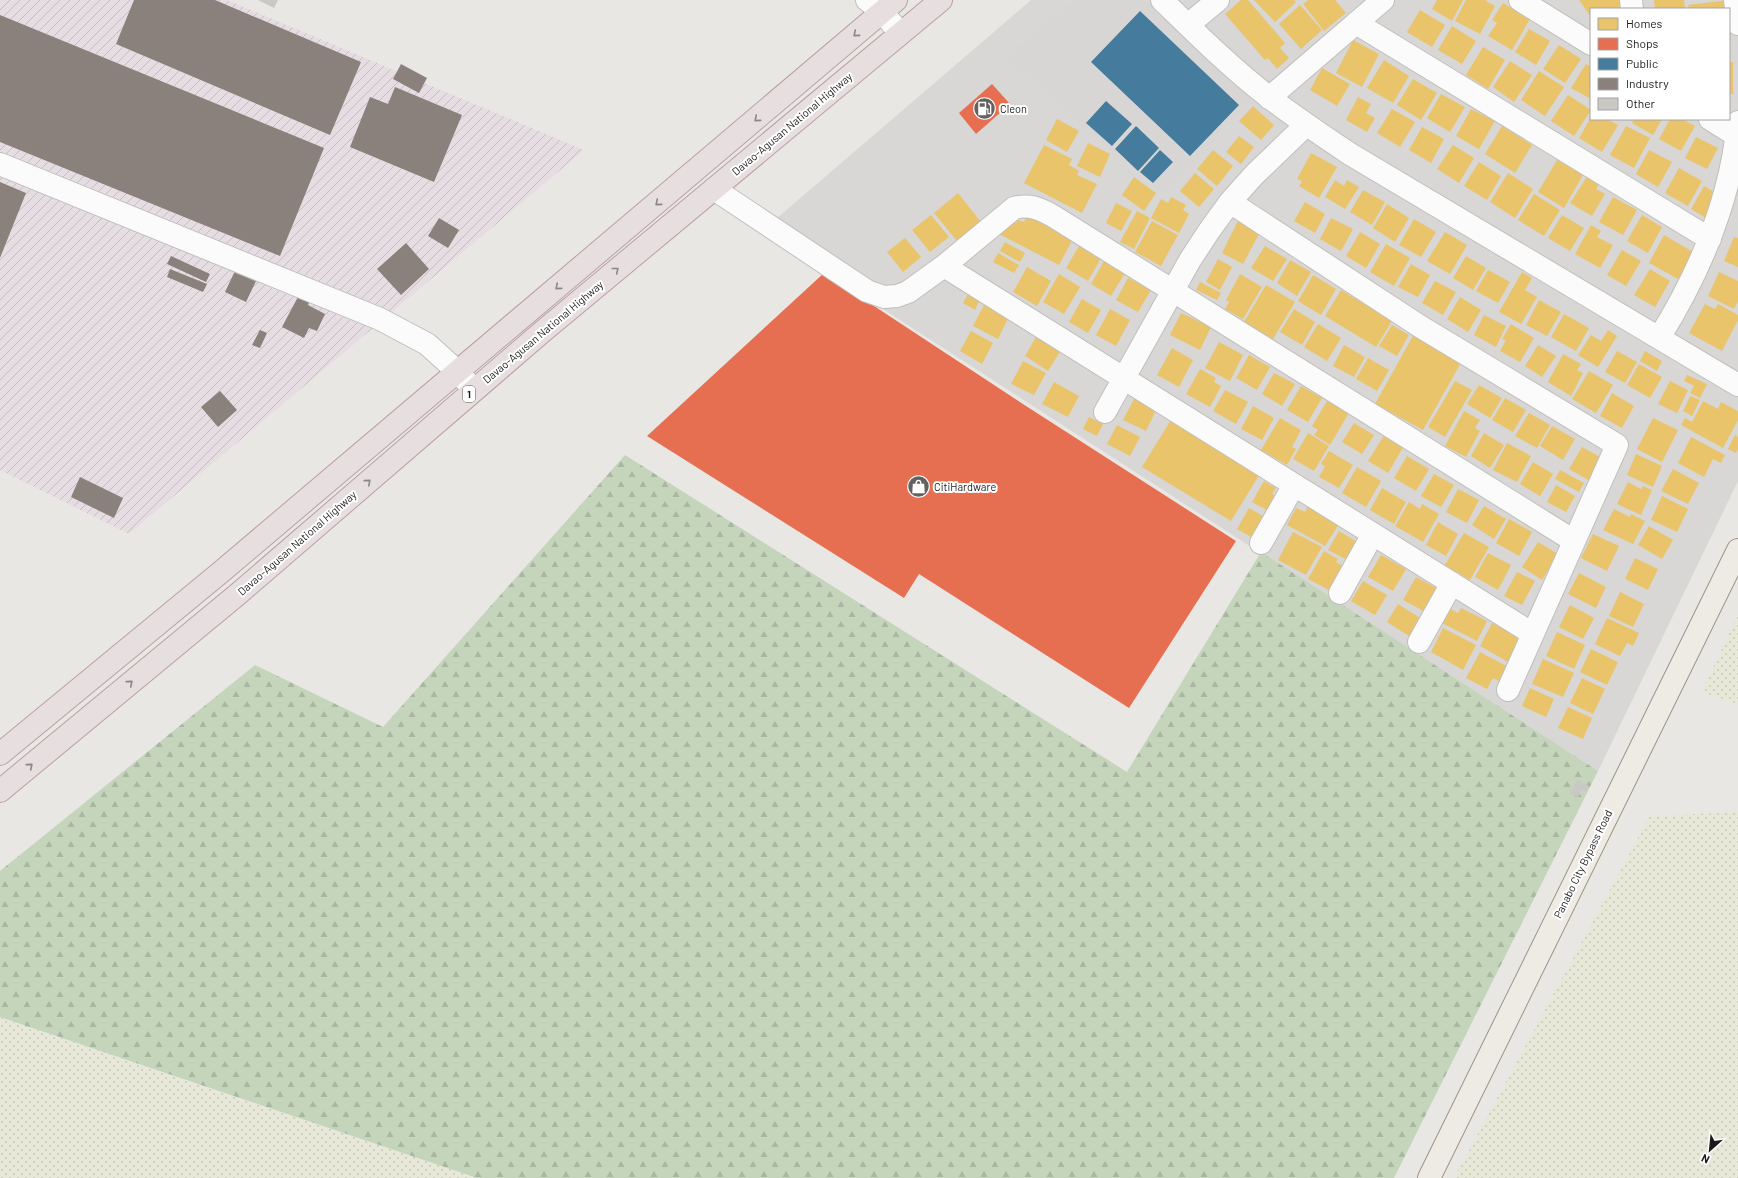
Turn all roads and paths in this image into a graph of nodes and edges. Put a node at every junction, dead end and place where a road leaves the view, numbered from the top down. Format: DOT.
graph roads {
  1 [pos="941,0"];
  2 [pos="1162,0"];
  3 [pos="1218,0"];
  4 [pos="1383,0"];
  5 [pos="1520,0"];
  6 [pos="1735,0"];
  7 [pos="882,4"];
  8 [pos="1356,24"];
  9 [pos="1738,24"];
  10 [pos="1188,25"];
  11 [pos="900,33"];
  12 [pos="1590,43"];
  13 [pos="1269,98"];
  14 [pos="1713,120"];
  15 [pos="1306,125"];
  16 [pos="1737,129"];
  17 [pos="0,164"];
  18 [pos="714,189"];
  19 [pos="1230,202"];
  20 [pos="1710,239"];
  21 [pos="944,266"];
  22 [pos="1173,290"];
  23 [pos="1658,338"];
  24 [pos="458,372"];
  25 [pos="1123,378"];
  26 [pos="1738,385"];
  27 [pos="474,390"];
  28 [pos="1105,412"];
  29 [pos="1294,485"];
  30 [pos="1373,534"];
  31 [pos="1574,540"];
  32 [pos="1261,544"];
  33 [pos="1738,550"];
  34 [pos="221,572"];
  35 [pos="1452,583"];
  36 [pos="1340,593"];
  37 [pos="238,594"];
  38 [pos="1533,634"];
  39 [pos="1419,642"];
  40 [pos="1508,690"];
  41 [pos="0,754"];
  42 [pos="0,791"];
  43 [pos="1429,1178"];
  1 -- 11 [label="highway, Davao-Agusan National Highway / 1"];
  2 -- 10 [label="street"];
  3 -- 10 [label="street"];
  4 -- 8 [label="street"];
  5 -- 12 [label="street"];
  6 -- 9 [label="street"];
  7 -- 11 [label="street"];
  7 -- 24 [label="highway, 1, one-way"];
  8 -- 13 [label="street"];
  8 -- 20 [label="street"];
  10 -- 13 [label="street"];
  11 -- 18 [label="highway, Davao-Agusan National Highway / 1"];
  13 -- 15 [label="street"];
  14 -- 16 [label="street"];
  15 -- 19 [label="street"];
  15 -- 23 [label="street"];
  16 -- 20 [label="street"];
  17 -- 24 [label="street"];
  18 -- 21 [label="street"];
  27 -- 18 [label="highway, Davao-Agusan National Highway / 1, one-way"];
  19 -- 22 [label="street"];
  19 -- 31 [label="street"];
  20 -- 23 [label="street"];
  21 -- 22 [label="street"];
  21 -- 25 [label="street"];
  22 -- 25 [label="street"];
  22 -- 31 [label="street"];
  23 -- 26 [label="street"];
  24 -- 27 [label="street"];
  24 -- 34 [label="highway, 1"];
  25 -- 28 [label="street"];
  25 -- 29 [label="street"];
  37 -- 27 [label="highway, Davao-Agusan National Highway / 1, one-way"];
  29 -- 30 [label="street"];
  29 -- 32 [label="street"];
  30 -- 35 [label="street"];
  30 -- 36 [label="street"];
  31 -- 38 [label="street"];
  33 -- 43 [label="main road, Panabo City Bypass Road"];
  34 -- 37 [label="highway"];
  34 -- 41 [label="highway, 1"];
  35 -- 38 [label="street"];
  35 -- 39 [label="street"];
  42 -- 37 [label="highway, Davao-Agusan National Highway / 1, one-way"];
  38 -- 40 [label="street"];
}
